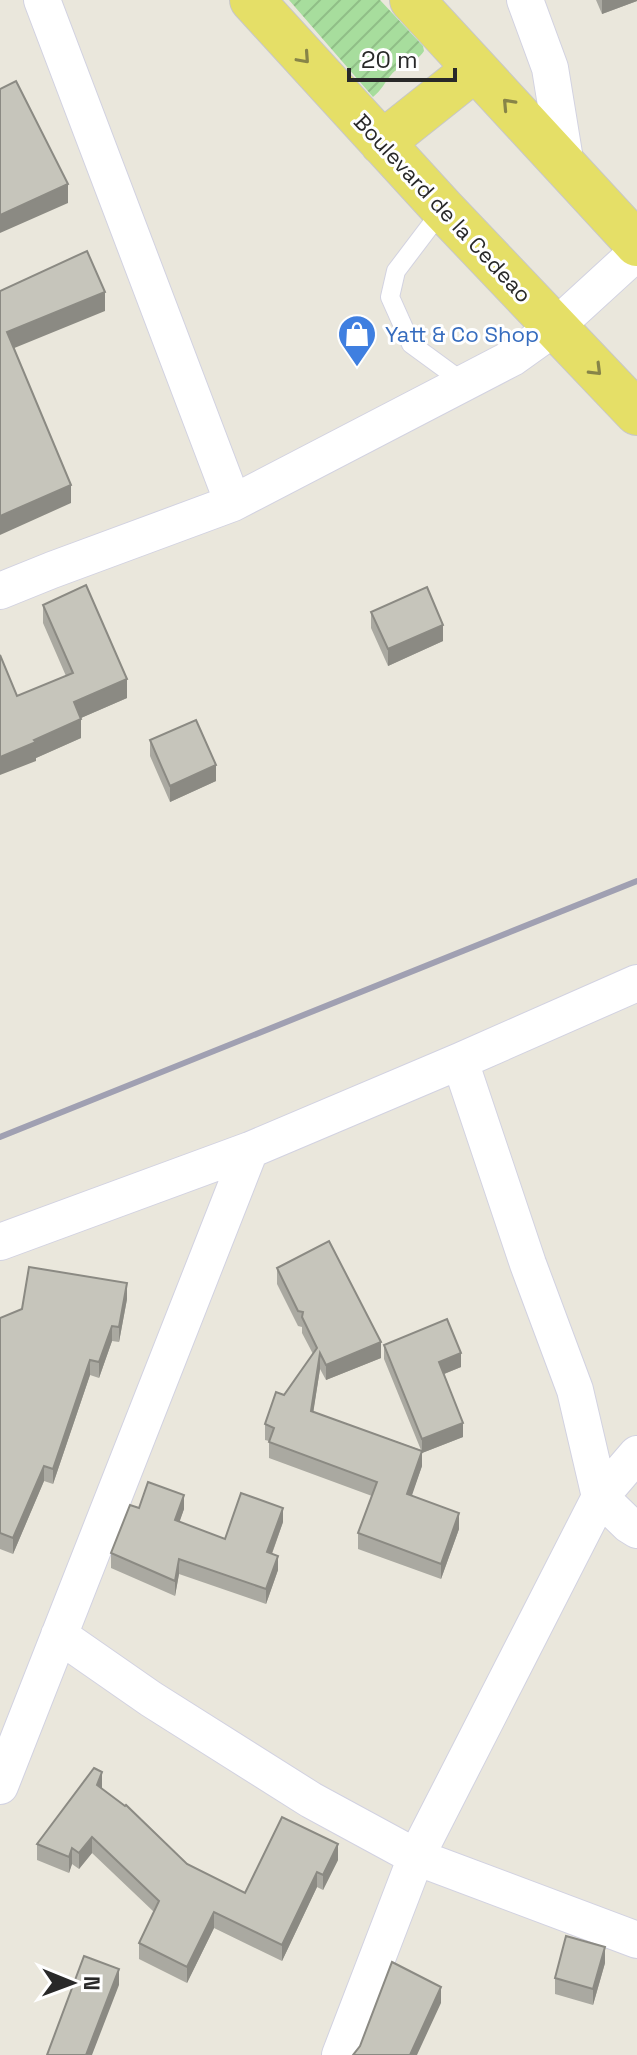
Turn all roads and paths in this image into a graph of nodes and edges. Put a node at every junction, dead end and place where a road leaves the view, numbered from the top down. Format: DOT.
graph roads {
  1 [pos="42,0"];
  2 [pos="252,0"];
  3 [pos="412,0"];
  4 [pos="525,0"];
  5 [pos="475,69"];
  6 [pos="382,143"];
  7 [pos="566,166"];
  8 [pos="443,209"];
  9 [pos="637,244"];
  10 [pos="637,252"];
  11 [pos="554,328"];
  12 [pos="463,382"];
  13 [pos="637,413"];
  14 [pos="233,503"];
  15 [pos="0,591"];
  16 [pos="637,983"];
  17 [pos="460,1061"];
  18 [pos="250,1150"];
  19 [pos="0,1242"];
  20 [pos="637,1454"];
  21 [pos="600,1497"];
  22 [pos="637,1530"];
  23 [pos="59,1635"];
  24 [pos="0,1786"];
  25 [pos="416,1857"];
  26 [pos="637,1940"];
  27 [pos="340,2055"];
  1 -- 14 [label="street"];
  2 -- 6 [label="main road, Boulevard de la Cedeao, one-way"];
  3 -- 5 [label="main road"];
  4 -- 7 [label="street"];
  5 -- 6 [label="main road"];
  7 -- 5 [label="main road, one-way"];
  6 -- 8 [label="main road, Boulevard de la Cedeao"];
  7 -- 9 [label="main road"];
  8 -- 11 [label="main road, Boulevard de la Cedeao"];
  8 -- 12 [label="lane"];
  10 -- 11 [label="street"];
  11 -- 12 [label="street"];
  11 -- 13 [label="main road, Boulevard de la Cedeao, one-way"];
  12 -- 14 [label="street"];
  14 -- 15 [label="street"];
  16 -- 17 [label="street"];
  17 -- 18 [label="street"];
  17 -- 21 [label="street"];
  18 -- 19 [label="street"];
  18 -- 23 [label="street"];
  20 -- 21 [label="street"];
  21 -- 22 [label="street"];
  21 -- 25 [label="street"];
  23 -- 24 [label="street"];
  23 -- 25 [label="street"];
  25 -- 26 [label="street"];
  25 -- 27 [label="street"];
}
